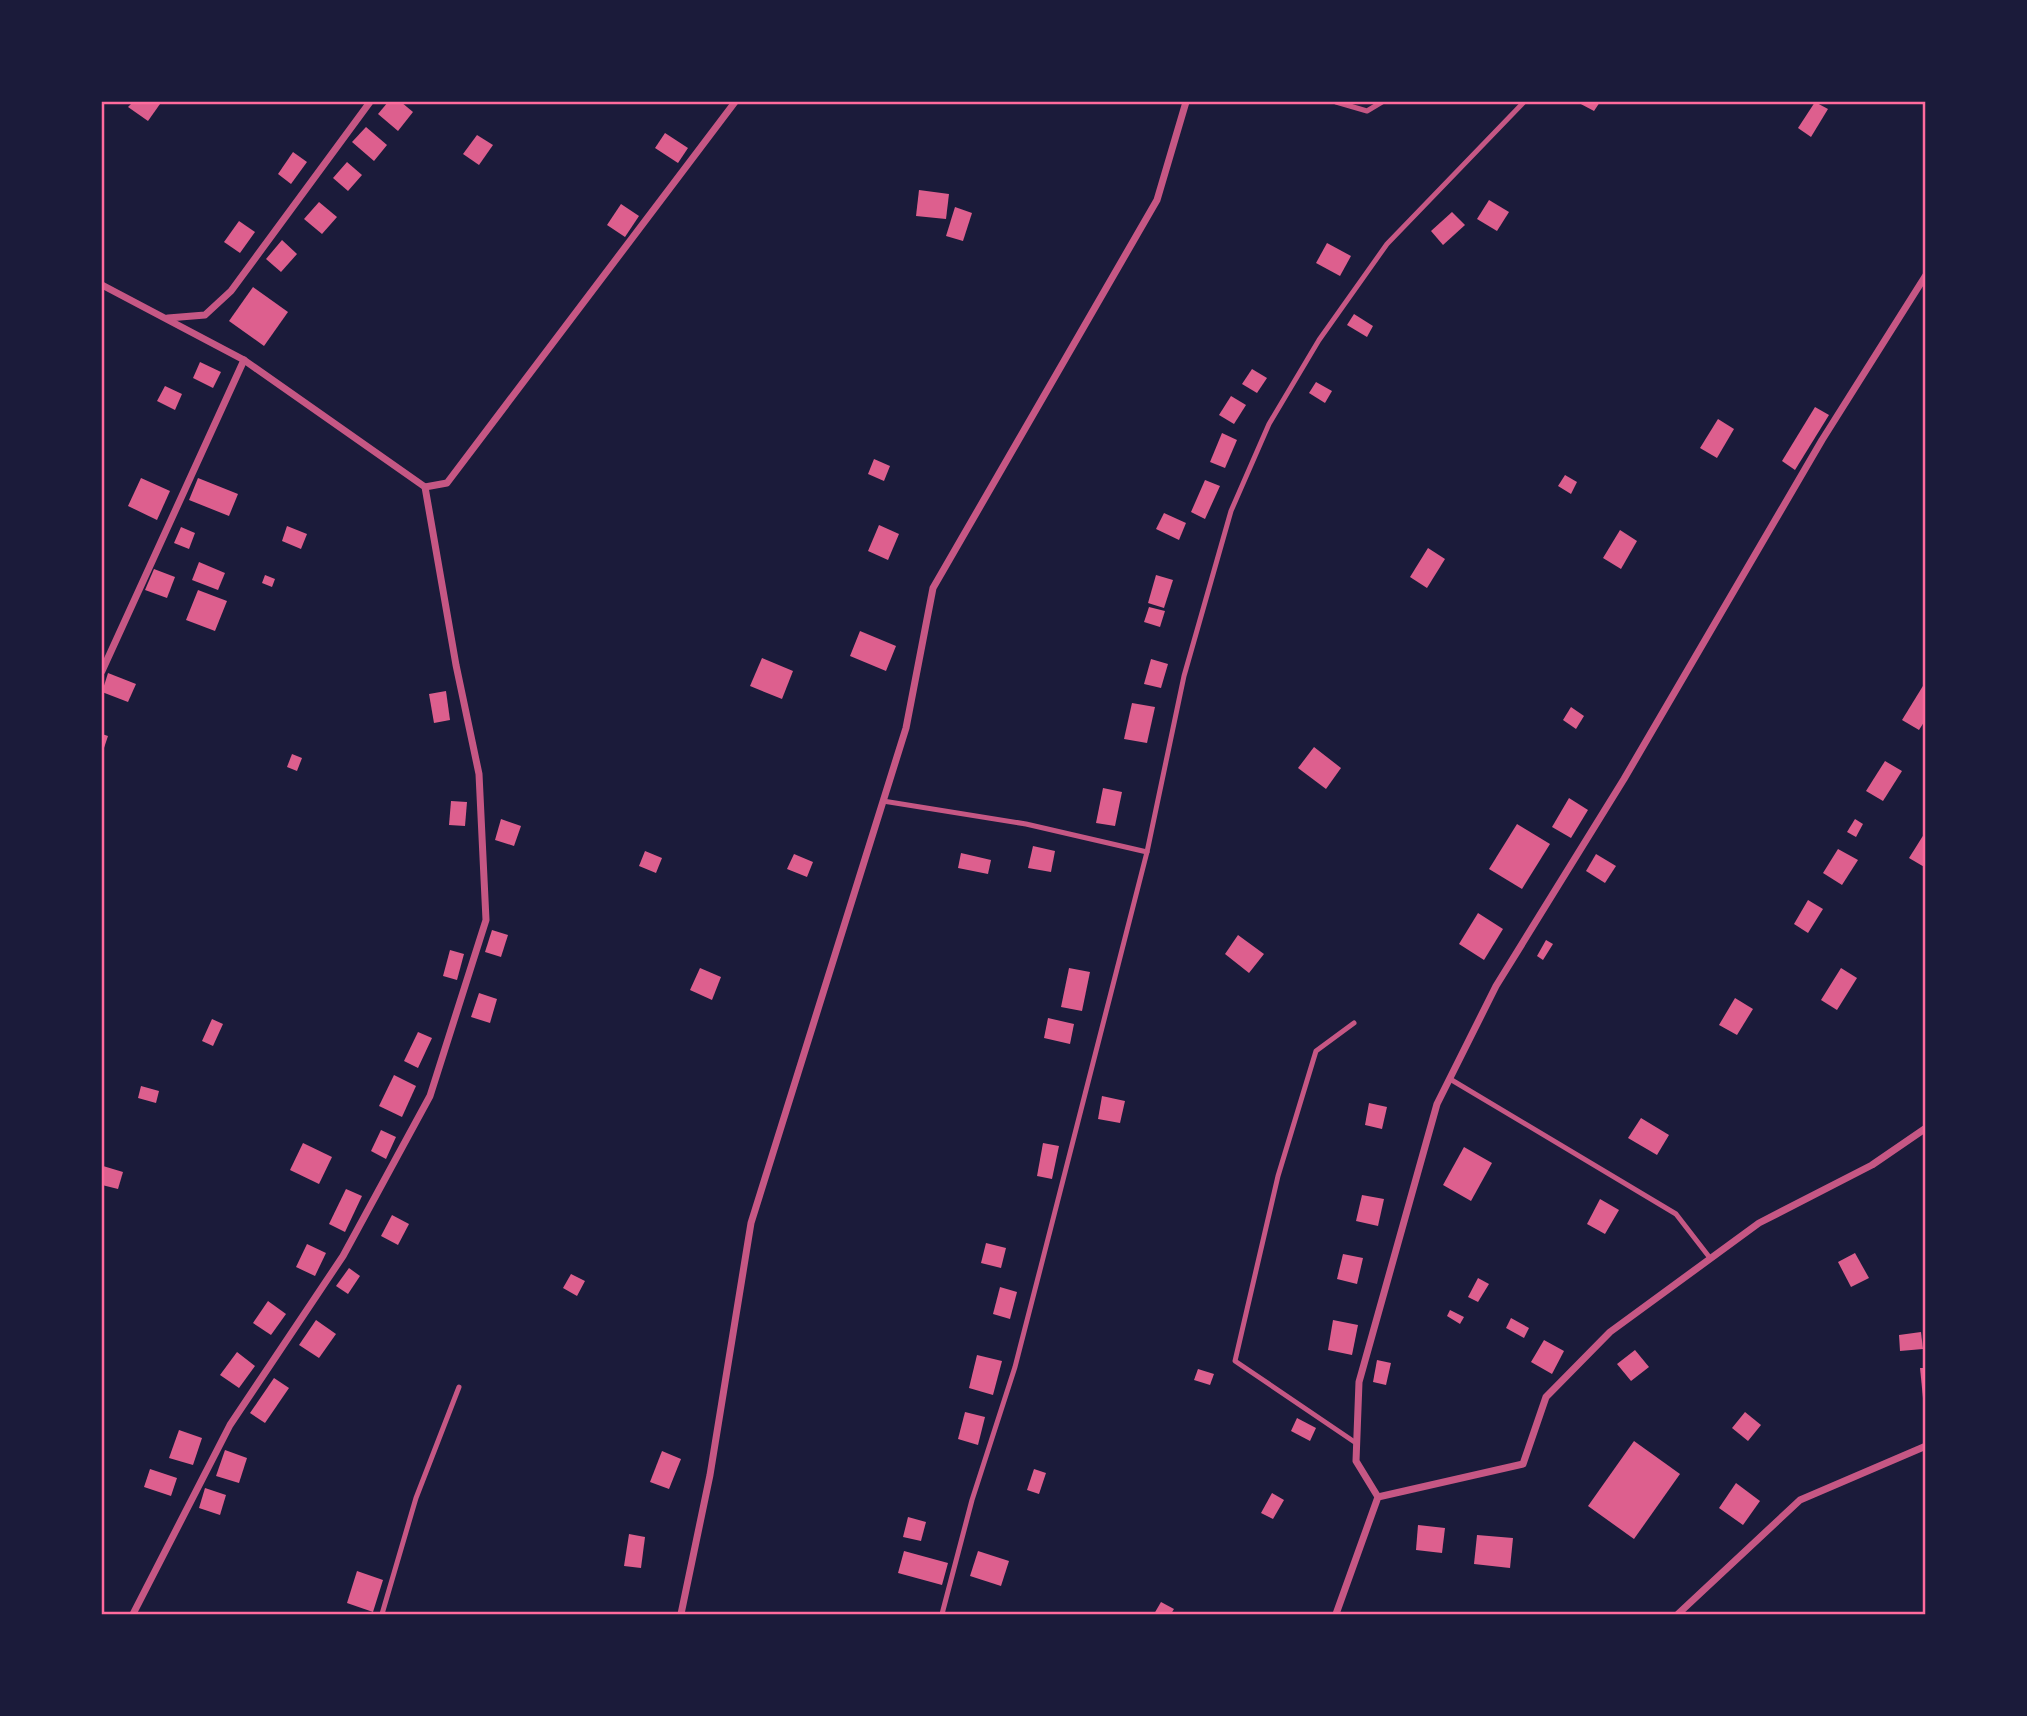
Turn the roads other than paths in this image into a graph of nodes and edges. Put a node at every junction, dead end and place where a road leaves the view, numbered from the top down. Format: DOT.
graph roads {
  1 [pos="370,102"];
  2 [pos="735,102"];
  3 [pos="1186,102"];
  4 [pos="1336,102"];
  5 [pos="1381,102"];
  6 [pos="1524,102"];
  7 [pos="1926,275"];
  8 [pos="102,285"];
  9 [pos="167,318"];
  10 [pos="244,360"];
  11 [pos="425,487"];
  12 [pos="102,671"];
  13 [pos="883,801"];
  14 [pos="1147,852"];
  15 [pos="1354,1023"];
  16 [pos="1450,1079"];
  17 [pos="1926,1128"];
  18 [pos="1710,1258"];
  19 [pos="458,1387"];
  20 [pos="1356,1443"];
  21 [pos="1926,1446"];
  22 [pos="1378,1497"];
  23 [pos="133,1615"];
  24 [pos="382,1615"];
  25 [pos="681,1615"];
  26 [pos="942,1615"];
  27 [pos="1336,1615"];
  28 [pos="1678,1615"];
  1 -- 9 [label="street"];
  2 -- 11 [label="street"];
  3 -- 13 [label="street"];
  4 -- 5 [label="lane"];
  6 -- 14 [label="lane"];
  7 -- 16 [label="street"];
  8 -- 9 [label="street"];
  9 -- 10 [label="street"];
  10 -- 11 [label="street"];
  10 -- 12 [label="street"];
  11 -- 23 [label="street"];
  13 -- 14 [label="lane"];
  13 -- 25 [label="street"];
  14 -- 26 [label="lane"];
  15 -- 20 [label="lane"];
  16 -- 18 [label="lane"];
  16 -- 20 [label="street"];
  17 -- 18 [label="street"];
  18 -- 22 [label="street"];
  19 -- 24 [label="lane"];
  20 -- 22 [label="street"];
  21 -- 28 [label="street"];
  22 -- 27 [label="street"];
}
